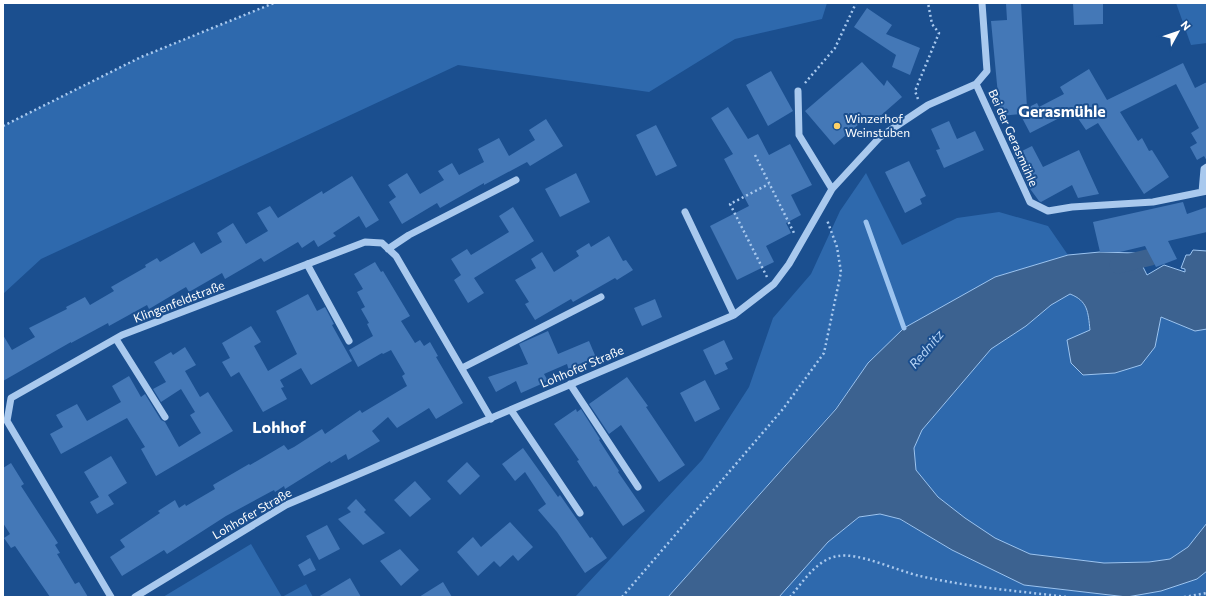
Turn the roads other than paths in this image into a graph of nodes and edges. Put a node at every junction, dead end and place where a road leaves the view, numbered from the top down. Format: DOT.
graph roads {
  1 [pos="982,3"];
  2 [pos="976,84"];
  3 [pos="798,91"];
  4 [pos="1207,167"];
  5 [pos="516,180"];
  6 [pos="832,189"];
  7 [pos="1204,192"];
  8 [pos="685,212"];
  9 [pos="388,249"];
  10 [pos="308,264"];
  11 [pos="601,298"];
  12 [pos="734,315"];
  13 [pos="116,339"];
  14 [pos="349,341"];
  15 [pos="462,368"];
  16 [pos="570,384"];
  17 [pos="511,410"];
  18 [pos="165,417"];
  19 [pos="492,419"];
  20 [pos="638,487"];
  21 [pos="580,513"];
  22 [pos="112,597"];
  23 [pos="135,597"];
  1 -- 2 [label="street, Bei der Gerasmühle"];
  2 -- 6 [label="street, Lohhofer Straße"];
  2 -- 7 [label="street, Bei der Gerasmühle"];
  3 -- 6 [label="street"];
  4 -- 7 [label="street"];
  5 -- 9 [label="street"];
  6 -- 12 [label="street, Lohhofer Straße"];
  8 -- 12 [label="street"];
  9 -- 10 [label="street, Klingenfeldstraße"];
  9 -- 15 [label="street, Klingenfeldstraße"];
  10 -- 13 [label="street, Klingenfeldstraße"];
  10 -- 14 [label="street"];
  11 -- 15 [label="street"];
  12 -- 16 [label="street, Lohhofer Straße"];
  13 -- 18 [label="street"];
  13 -- 22 [label="street, Klingenfeldstraße"];
  15 -- 19 [label="street, Klingenfeldstraße"];
  16 -- 17 [label="street, Lohhofer Straße"];
  16 -- 20 [label="street"];
  17 -- 19 [label="street, Lohhofer Straße"];
  17 -- 21 [label="street"];
  19 -- 23 [label="street, Lohhofer Straße"];
}
